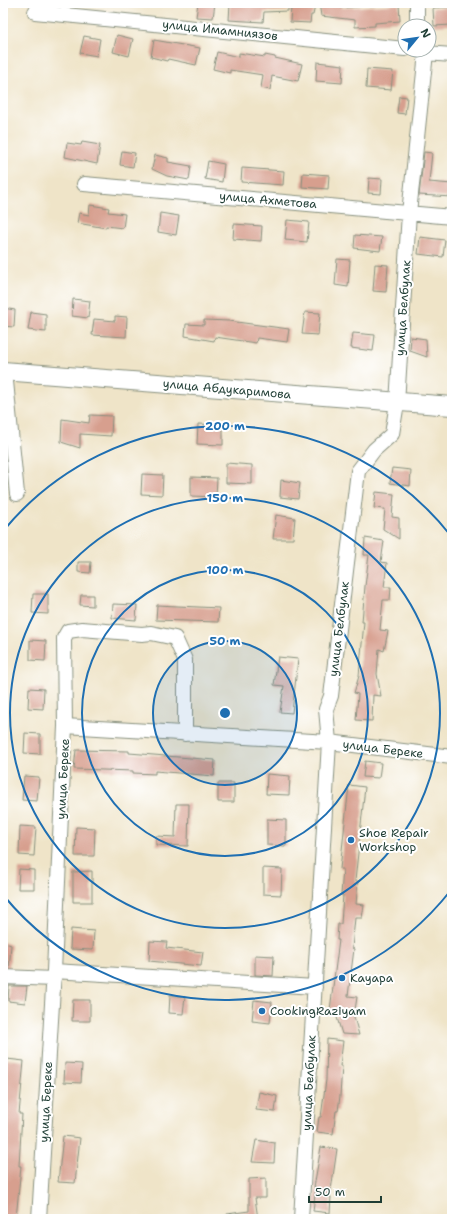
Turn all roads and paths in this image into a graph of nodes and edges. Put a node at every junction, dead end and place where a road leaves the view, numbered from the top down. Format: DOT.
graph roads {
  1 [pos="417,3"];
  2 [pos="36,12"];
  3 [pos="417,18"];
  4 [pos="397,47"];
  5 [pos="437,54"];
  6 [pos="452,55"];
  7 [pos="422,58"];
  8 [pos="84,184"];
  9 [pos="409,213"];
  10 [pos="452,217"];
  11 [pos="4,371"];
  12 [pos="397,403"];
  13 [pos="452,406"];
  14 [pos="17,494"];
  15 [pos="65,726"];
  16 [pos="185,734"];
  17 [pos="329,742"];
  18 [pos="452,757"];
  19 [pos="54,975"];
  20 [pos="3,977"];
  21 [pos="315,987"];
  22 [pos="39,1219"];
  23 [pos="301,1219"];
  1 -- 3 [label="street"];
  2 -- 4 [label="street, улица Имамниязов"];
  5 -- 6 [label="street"];
  7 -- 9 [label="street, улица Белбулак"];
  8 -- 9 [label="street, улица Ахметова"];
  9 -- 10 [label="street, улица Ахметова"];
  9 -- 12 [label="street, улица Белбулак"];
  11 -- 12 [label="main road, улица Абдукаримова"];
  11 -- 14 [label="street"];
  12 -- 13 [label="main road, улица Абдукаримова"];
  12 -- 17 [label="street, улица Белбулак"];
  15 -- 16 [label="street, улица Береке"];
  15 -- 16 [label="street"];
  15 -- 19 [label="street, улица Береке"];
  16 -- 17 [label="street, улица Береке"];
  17 -- 18 [label="street, улица Береке"];
  17 -- 21 [label="street, улица Белбулак"];
  19 -- 20 [label="street"];
  19 -- 21 [label="street"];
  19 -- 22 [label="street, улица Береке"];
  21 -- 23 [label="street, улица Белбулак"];
}
